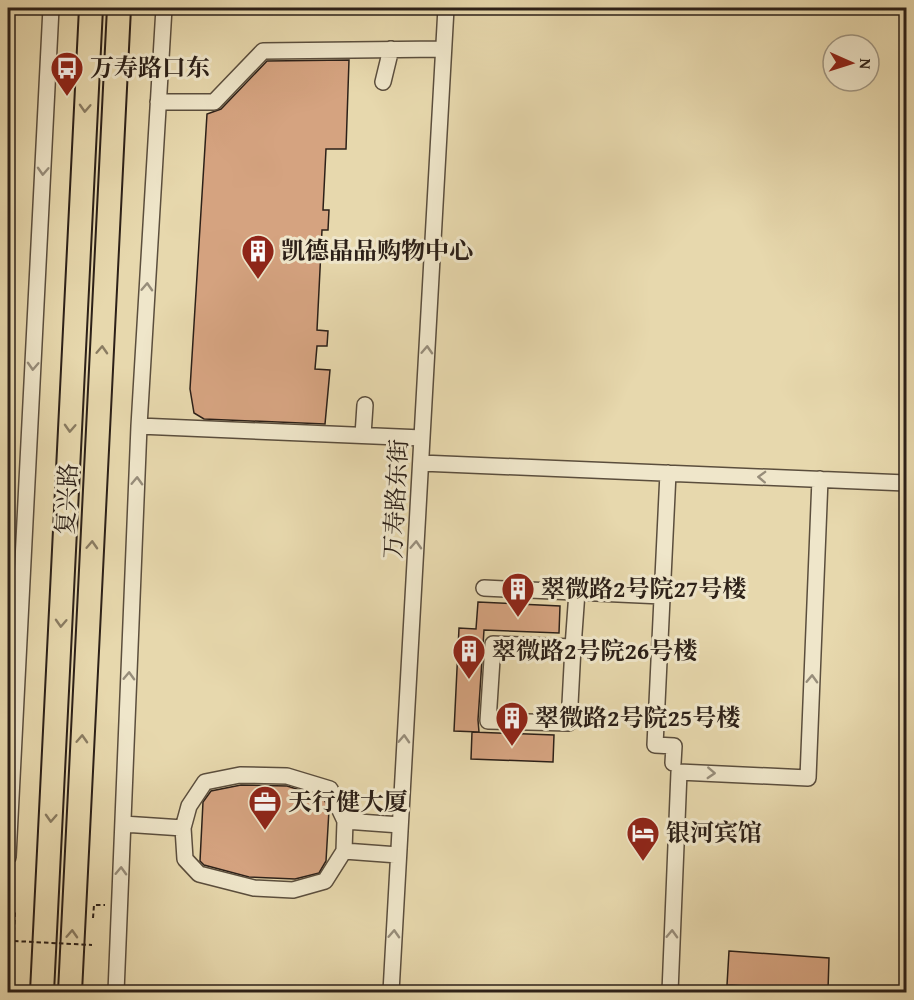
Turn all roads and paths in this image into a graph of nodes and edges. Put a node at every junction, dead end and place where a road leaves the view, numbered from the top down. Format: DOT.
graph roads {
  1 [pos="51,8"];
  2 [pos="90,8"];
  3 [pos="120,8"];
  4 [pos="164,8"];
  5 [pos="446,8"];
  6 [pos="391,49"];
  7 [pos="443,49"];
  8 [pos="383,82"];
  9 [pos="158,102"];
  10 [pos="365,405"];
  11 [pos="139,426"];
  12 [pos="363,435"];
  13 [pos="422,438"];
  14 [pos="421,463"];
  15 [pos="668,473"];
  16 [pos="820,479"];
  17 [pos="906,483"];
  18 [pos="484,588"];
  19 [pos="577,592"];
  20 [pos="662,596"];
  21 [pos="573,647"];
  22 [pos="674,763"];
  23 [pos="345,821"];
  24 [pos="123,824"];
  25 [pos="399,825"];
  26 [pos="183,828"];
  27 [pos="344,851"];
  28 [pos="398,855"];
  29 [pos="8,857"];
  30 [pos="8,912"];
  31 [pos="15,940"];
  32 [pos="92,945"];
  33 [pos="11,993"];
  34 [pos="42,993"];
  35 [pos="70,993"];
  36 [pos="116,993"];
  37 [pos="391,993"];
  38 [pos="670,993"];
  1 -- 29 [label="street, 复兴路, one-way"];
  2 -- 34 [label="highway, 复兴路, one-way"];
  35 -- 3 [label="highway, 复兴路, one-way"];
  4 -- 9 [label="street"];
  5 -- 7 [label="street, 万寿路东街"];
  6 -- 7 [label="street"];
  6 -- 8 [label="street"];
  6 -- 9 [label="street"];
  13 -- 7 [label="street, 万寿路东街, one-way"];
  11 -- 9 [label="street, one-way"];
  10 -- 12 [label="street"];
  11 -- 12 [label="street"];
  24 -- 11 [label="street, one-way"];
  12 -- 13 [label="street"];
  13 -- 14 [label="street, 万寿路东街"];
  14 -- 15 [label="street"];
  25 -- 14 [label="street, 万寿路东街, one-way"];
  16 -- 15 [label="street, one-way"];
  15 -- 20 [label="street"];
  16 -- 17 [label="street"];
  38 -- 16 [label="street, one-way"];
  18 -- 19 [label="street"];
  19 -- 20 [label="street"];
  19 -- 21 [label="street"];
  20 -- 22 [label="street"];
  21 -- 21 [label="street"];
  23 -- 25 [label="street"];
  23 -- 26 [label="street"];
  23 -- 27 [label="street"];
  24 -- 26 [label="street"];
  36 -- 24 [label="street, one-way"];
  25 -- 28 [label="street, 万寿路东街"];
  26 -- 27 [label="street"];
  27 -- 28 [label="street"];
  37 -- 28 [label="street, 万寿路东街, one-way"];
  30 -- 31 [label="path"];
  31 -- 32 [label="path, bridge"];
  31 -- 33 [label="path"];
}
